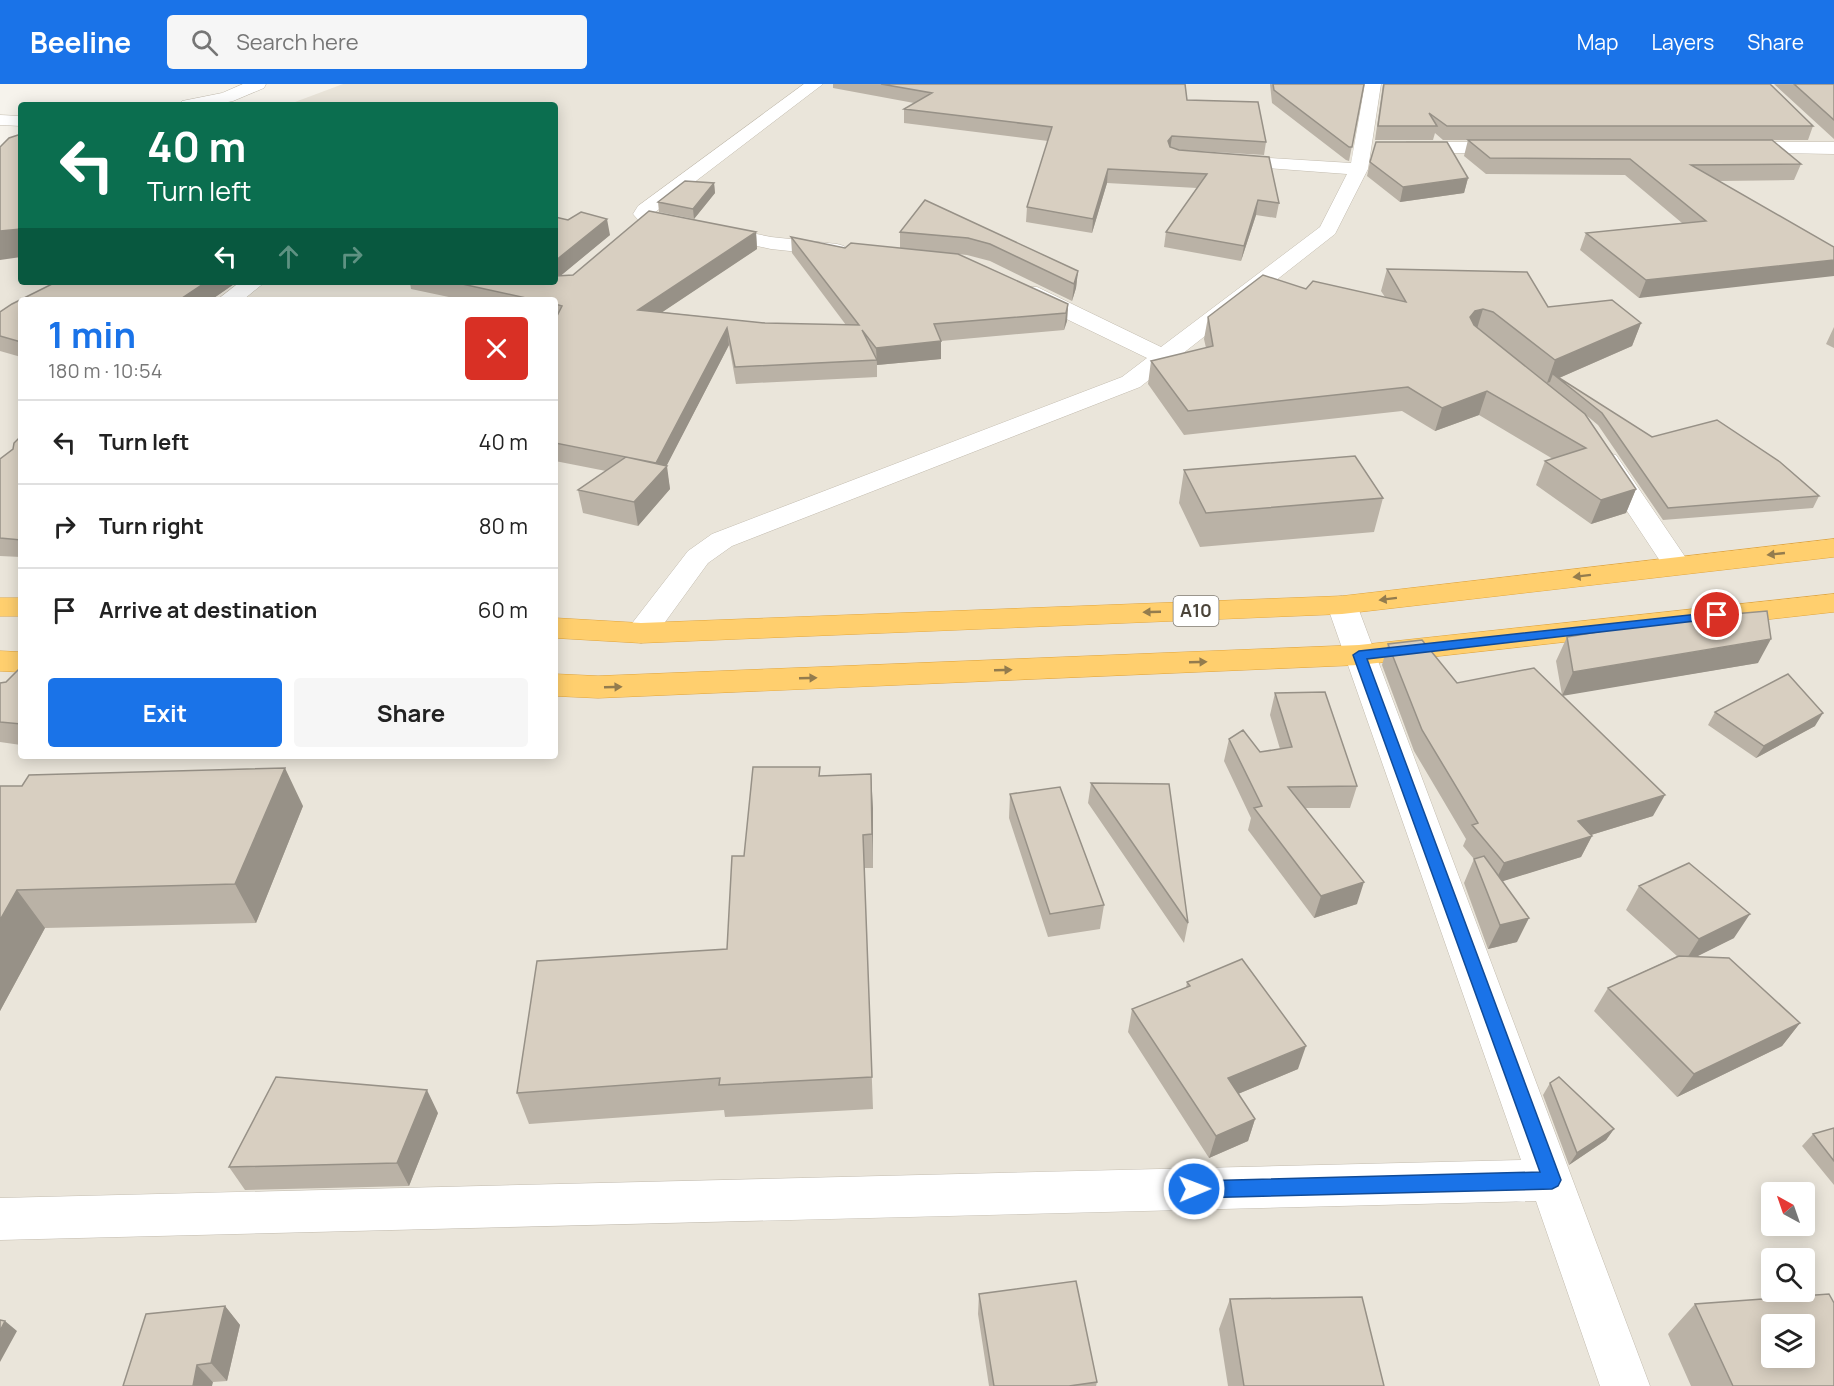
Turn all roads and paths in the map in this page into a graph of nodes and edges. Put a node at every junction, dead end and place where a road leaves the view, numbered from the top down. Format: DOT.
graph roads {
  1 [pos="258,84"];
  2 [pos="815,84"];
  3 [pos="1373,84"];
  4 [pos="203,102"];
  5 [pos="0,120"];
  6 [pos="18,121"];
  7 [pos="1811,132"];
  8 [pos="1528,148"];
  9 [pos="1719,148"];
  10 [pos="1832,150"];
  11 [pos="1211,158"];
  12 [pos="1360,158"];
  13 [pos="647,218"];
  14 [pos="669,222"];
  15 [pos="692,227"];
  16 [pos="629,232"];
  17 [pos="853,251"];
  18 [pos="1012,284"];
  19 [pos="250,285"];
  20 [pos="232,297"];
  21 [pos="1162,357"];
  22 [pos="1594,440"];
  23 [pos="1834,548"];
  24 [pos="1676,564"];
  25 [pos="1834,603"];
  26 [pos="1342,605"];
  27 [pos="0,607"];
  28 [pos="18,607"];
  29 [pos="558,628"];
  30 [pos="640,633"];
  31 [pos="1359,655"];
  32 [pos="0,661"];
  33 [pos="18,662"];
  34 [pos="558,686"];
  35 [pos="1552,1180"];
  36 [pos="0,1219"];
  37 [pos="1625,1386"];
  1 -- 4 [label="street"];
  2 -- 13 [label="street"];
  3 -- 12 [label="street"];
  5 -- 6 [label="street"];
  7 -- 10 [label="street"];
  8 -- 12 [label="street"];
  9 -- 10 [label="street"];
  11 -- 12 [label="street"];
  12 -- 21 [label="street"];
  13 -- 14 [label="street"];
  13 -- 16 [label="street"];
  15 -- 17 [label="street"];
  18 -- 21 [label="street"];
  19 -- 20 [label="street"];
  21 -- 30 [label="street"];
  22 -- 24 [label="street"];
  23 -- 24 [label="highway, A10, one-way"];
  24 -- 26 [label="highway, A10, one-way"];
  25 -- 31 [label="highway"];
  26 -- 30 [label="highway, A10, one-way"];
  26 -- 31 [label="street"];
  27 -- 28 [label="highway"];
  29 -- 30 [label="highway, A10"];
  34 -- 31 [label="highway, one-way"];
  31 -- 35 [label="street"];
  32 -- 33 [label="highway"];
  35 -- 36 [label="street"];
  35 -- 37 [label="street"];
}
